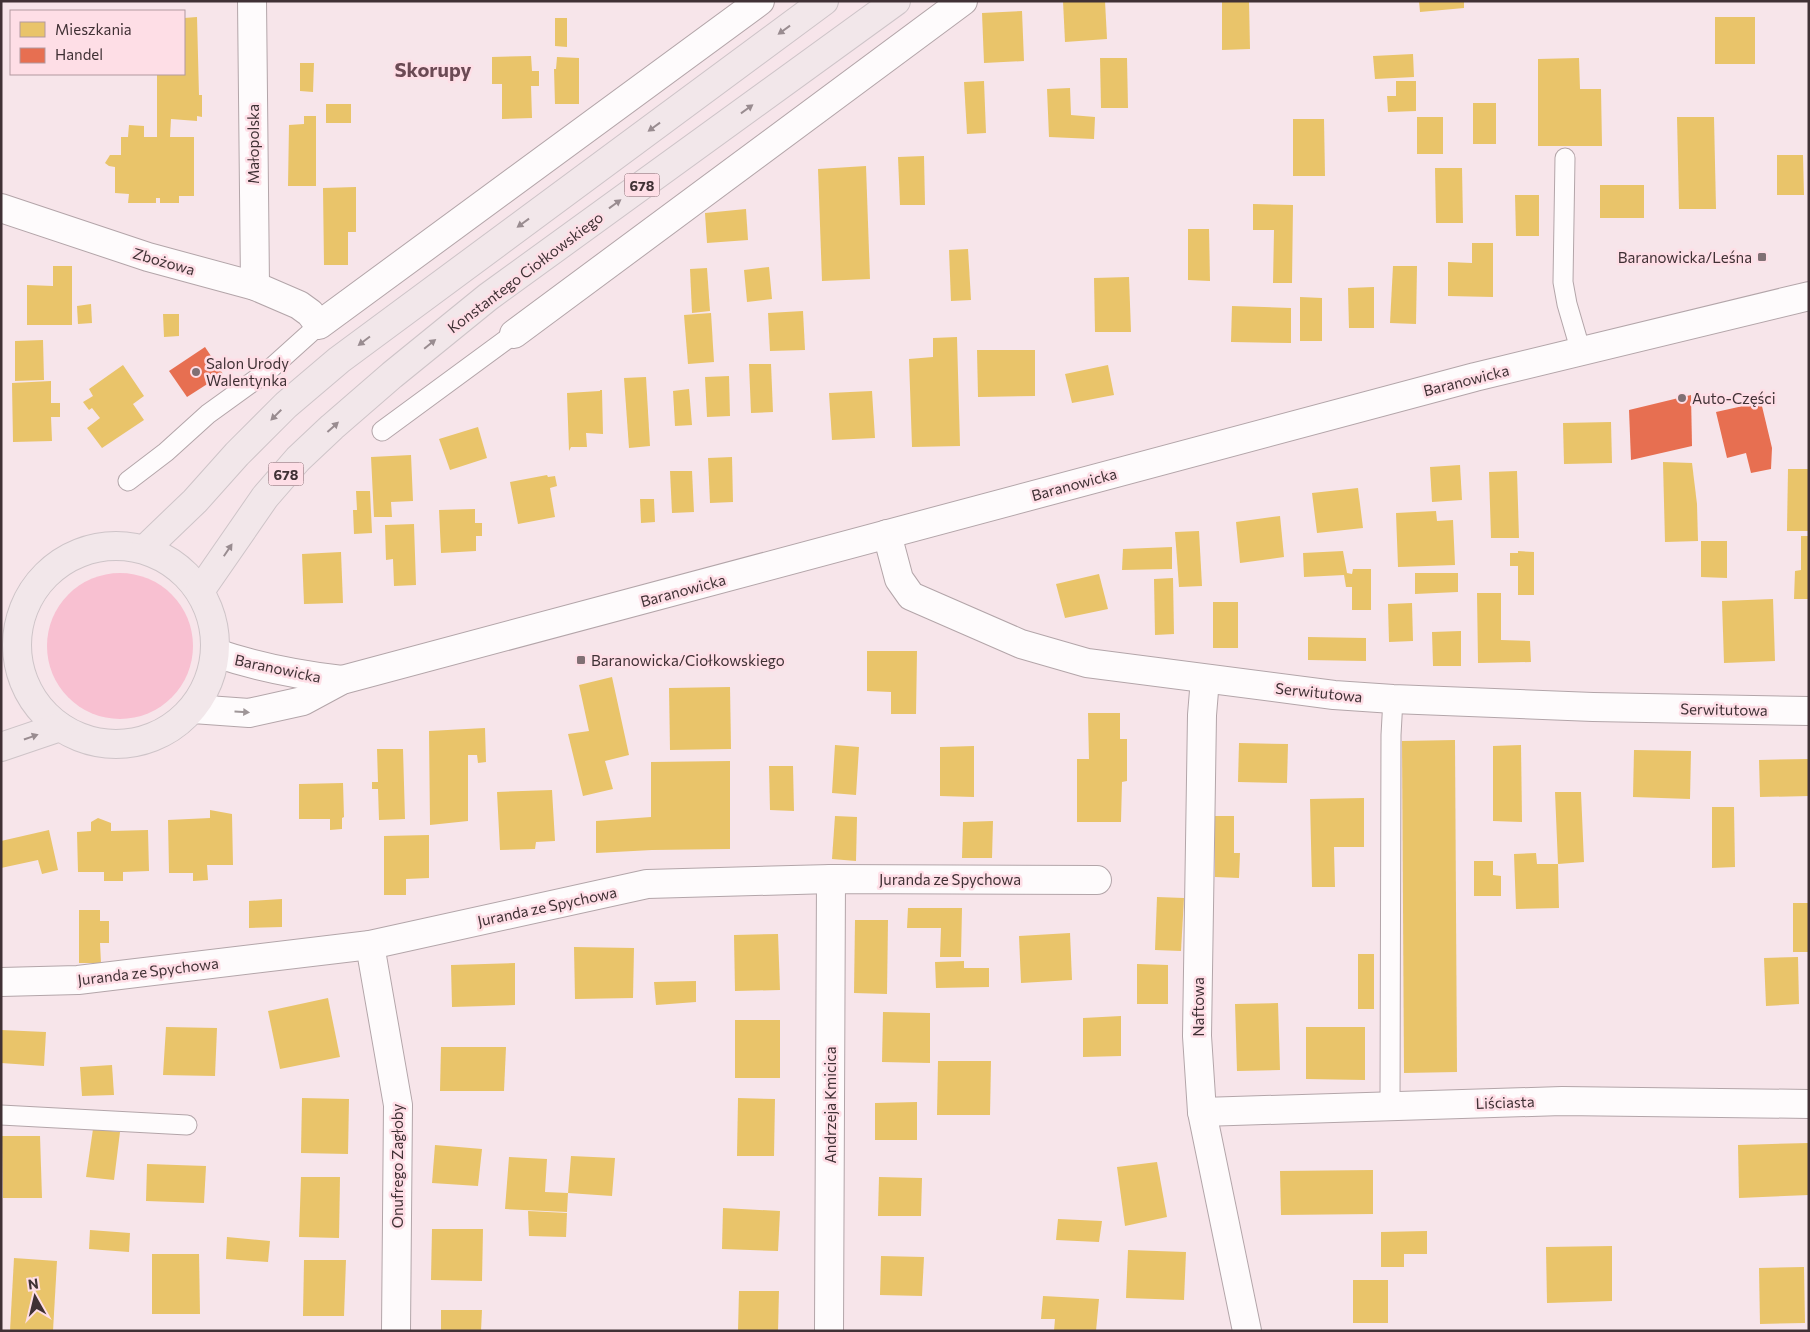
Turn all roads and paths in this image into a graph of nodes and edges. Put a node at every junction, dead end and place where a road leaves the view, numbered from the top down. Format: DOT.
graph roads {
  1 [pos="252,1"];
  2 [pos="760,1"];
  3 [pos="824,1"];
  4 [pos="896,1"];
  5 [pos="963,1"];
  6 [pos="1565,158"];
  7 [pos="1,208"];
  8 [pos="255,286"];
  9 [pos="1809,296"];
  10 [pos="319,325"];
  11 [pos="514,334"];
  12 [pos="1581,352"];
  13 [pos="382,431"];
  14 [pos="128,481"];
  15 [pos="888,534"];
  16 [pos="145,549"];
  17 [pos="200,591"];
  18 [pos="9,645"];
  19 [pos="216,653"];
  20 [pos="1205,679"];
  21 [pos="342,680"];
  22 [pos="1393,699"];
  23 [pos="193,709"];
  24 [pos="1809,711"];
  25 [pos="60,727"];
  26 [pos="1,747"];
  27 [pos="831,879"];
  28 [pos="1097,880"];
  29 [pos="370,944"];
  30 [pos="1,982"];
  31 [pos="1809,1104"];
  32 [pos="1390,1106"];
  33 [pos="1202,1112"];
  34 [pos="1,1115"];
  35 [pos="187,1124"];
  36 [pos="396,1331"];
  37 [pos="829,1331"];
  38 [pos="1247,1331"];
  1 -- 8 [label="street, Małopolska"];
  2 -- 10 [label="street"];
  3 -- 16 [label="highway, 678, one-way"];
  17 -- 4 [label="highway, Konstantego Ciołkowskiego / 678, one-way"];
  5 -- 11 [label="street"];
  6 -- 12 [label="lane"];
  7 -- 8 [label="street, Zbożowa"];
  8 -- 10 [label="street, Zbożowa"];
  9 -- 12 [label="street, Baranowicka"];
  10 -- 14 [label="lane"];
  11 -- 13 [label="lane"];
  12 -- 15 [label="street, Baranowicka"];
  15 -- 20 [label="street, Serwitutowa"];
  15 -- 21 [label="street, Baranowicka"];
  16 -- 17 [label="highway"];
  16 -- 18 [label="highway"];
  17 -- 19 [label="highway"];
  18 -- 25 [label="highway"];
  19 -- 21 [label="street, Baranowicka"];
  19 -- 23 [label="highway"];
  20 -- 22 [label="street, Serwitutowa"];
  20 -- 33 [label="street, Naftowa"];
  23 -- 21 [label="street, Baranowicka, one-way"];
  22 -- 24 [label="street, Serwitutowa"];
  22 -- 32 [label="lane"];
  23 -- 25 [label="highway"];
  26 -- 25 [label="highway, one-way"];
  27 -- 28 [label="street, Juranda ze Spychowa"];
  27 -- 29 [label="street, Juranda ze Spychowa"];
  27 -- 37 [label="street, Andrzeja Kmicica"];
  29 -- 30 [label="street, Juranda ze Spychowa"];
  29 -- 36 [label="street, Onufrego Zagłoby"];
  31 -- 32 [label="street, Liściasta"];
  32 -- 33 [label="street, Liściasta"];
  33 -- 38 [label="street, Naftowa"];
  34 -- 35 [label="lane"];
}
